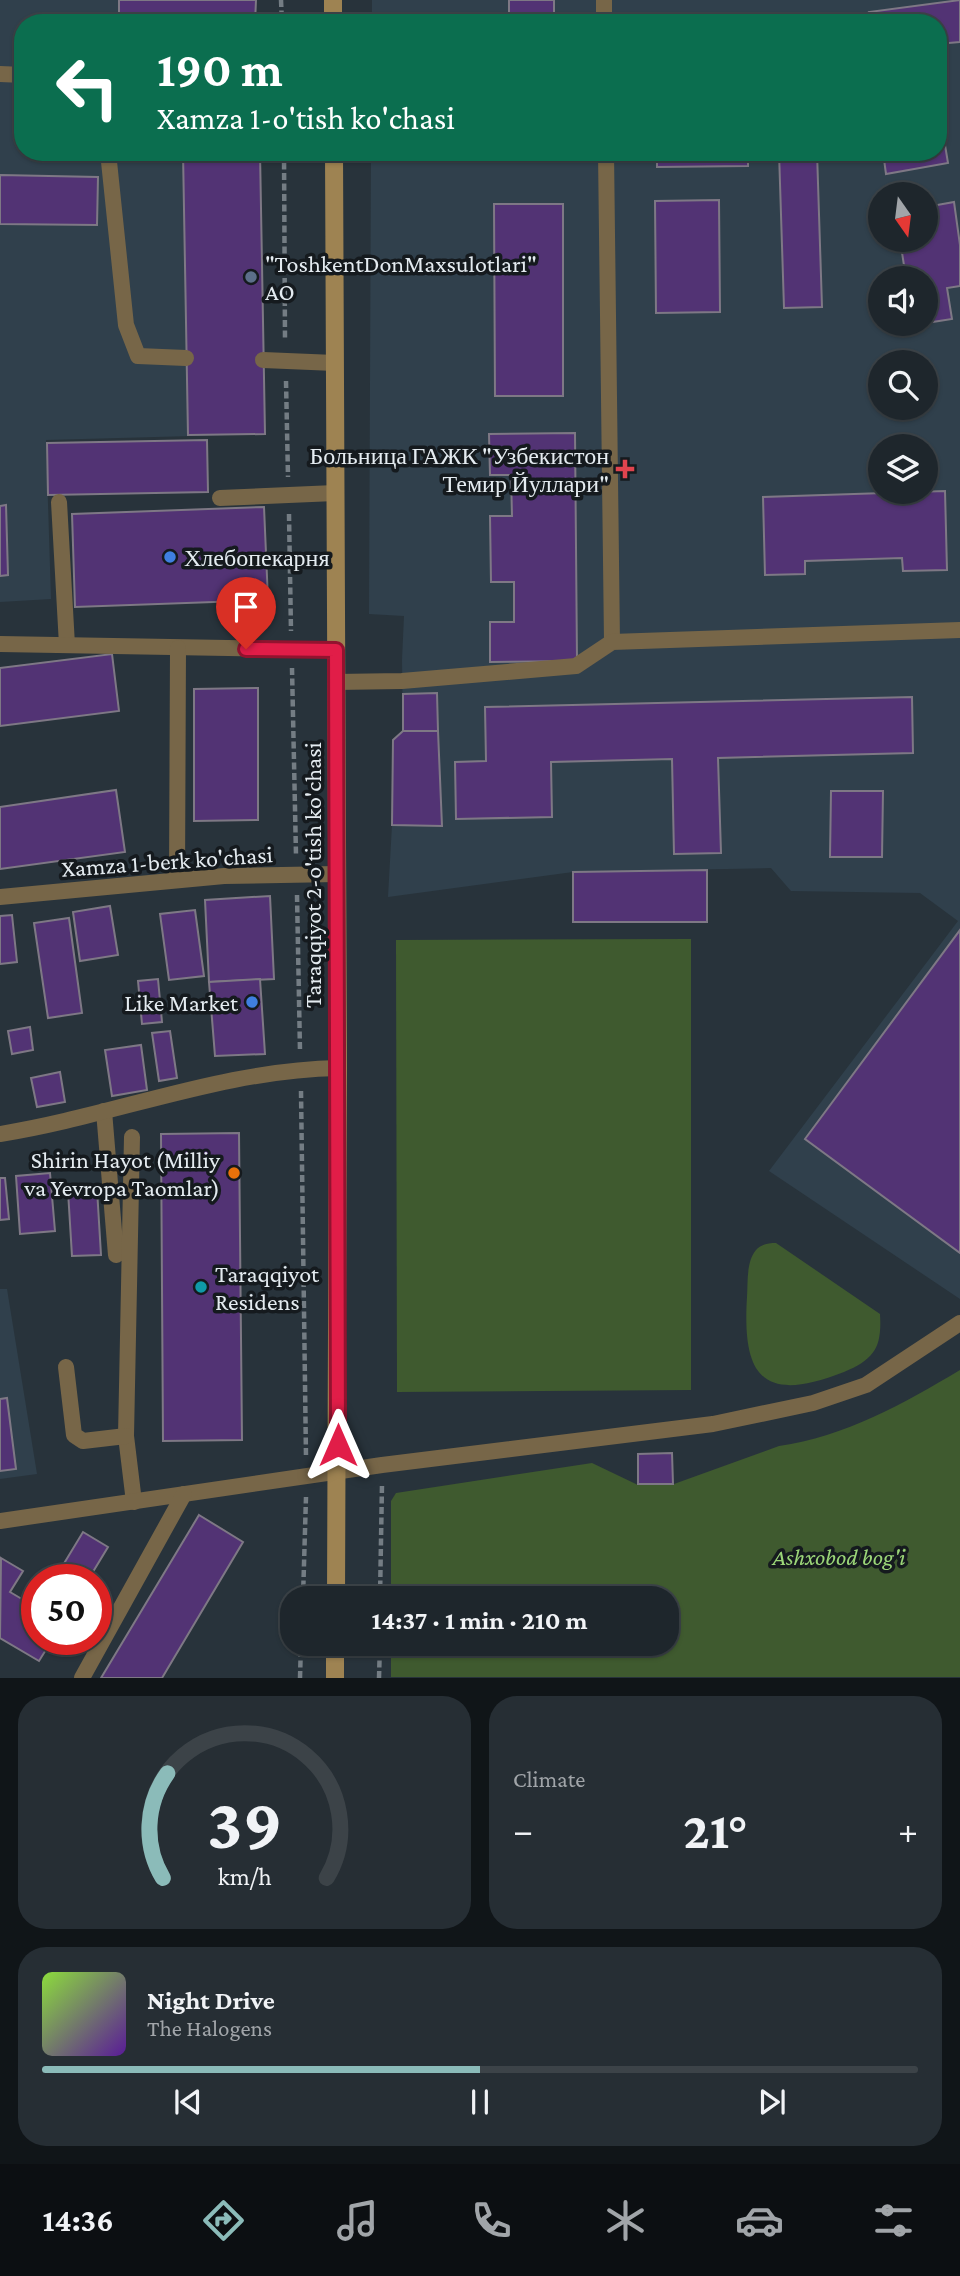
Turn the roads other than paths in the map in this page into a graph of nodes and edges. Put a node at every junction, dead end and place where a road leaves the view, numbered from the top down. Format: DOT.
graph roads {
  1 [pos="109,161"];
  2 [pos="334,161"];
  3 [pos="606,161"];
  4 [pos="186,358"];
  5 [pos="264,360"];
  6 [pos="335,363"];
  7 [pos="335,493"];
  8 [pos="220,498"];
  9 [pos="59,502"];
  10 [pos="960,630"];
  11 [pos="612,642"];
  12 [pos="0,644"];
  13 [pos="67,645"];
  14 [pos="178,648"];
  15 [pos="336,650"];
  16 [pos="336,682"];
  17 [pos="337,874"];
  18 [pos="177,880"];
  19 [pos="0,897"];
  20 [pos="338,1068"];
  21 [pos="104,1111"];
  22 [pos="0,1134"];
  23 [pos="132,1137"];
  24 [pos="116,1255"];
  25 [pos="959,1326"];
  26 [pos="66,1367"];
  27 [pos="126,1436"];
  28 [pos="338,1472"];
  29 [pos="184,1494"];
  30 [pos="134,1502"];
  31 [pos="0,1521"];
  32 [pos="336,1586"];
  33 [pos="335,1656"];
  34 [pos="82,1678"];
  35 [pos="335,1678"];
  1 -- 4 [label="lane"];
  2 -- 6 [label="main road, Taraqqiyot 2-o'tish ko'chasi"];
  3 -- 11 [label="lane"];
  5 -- 6 [label="lane"];
  6 -- 7 [label="main road, Taraqqiyot 2-o'tish ko'chasi"];
  7 -- 8 [label="lane"];
  7 -- 15 [label="main road, Taraqqiyot 2-o'tish ko'chasi"];
  9 -- 13 [label="lane"];
  10 -- 11 [label="lane"];
  11 -- 16 [label="lane"];
  12 -- 13 [label="lane"];
  13 -- 14 [label="lane"];
  14 -- 15 [label="lane"];
  14 -- 18 [label="lane"];
  15 -- 16 [label="main road, Taraqqiyot 2-o'tish ko'chasi"];
  16 -- 17 [label="main road, Taraqqiyot 2-o'tish ko'chasi"];
  17 -- 18 [label="lane, Xamza 1-berk ko'chasi"];
  17 -- 20 [label="main road, Taraqqiyot 2-o'tish ko'chasi"];
  18 -- 19 [label="lane, Xamza 1-berk ko'chasi"];
  20 -- 21 [label="lane"];
  20 -- 28 [label="main road, Taraqqiyot 2-o'tish ko'chasi"];
  21 -- 22 [label="lane"];
  21 -- 24 [label="lane"];
  23 -- 27 [label="lane"];
  25 -- 28 [label="lane"];
  26 -- 27 [label="lane"];
  27 -- 30 [label="lane"];
  28 -- 29 [label="lane"];
  28 -- 32 [label="main road, Taraqqiyot 2-o'tish ko'chasi"];
  29 -- 30 [label="lane"];
  29 -- 34 [label="lane"];
  30 -- 31 [label="lane"];
  33 -- 35 [label="main road"];
}
